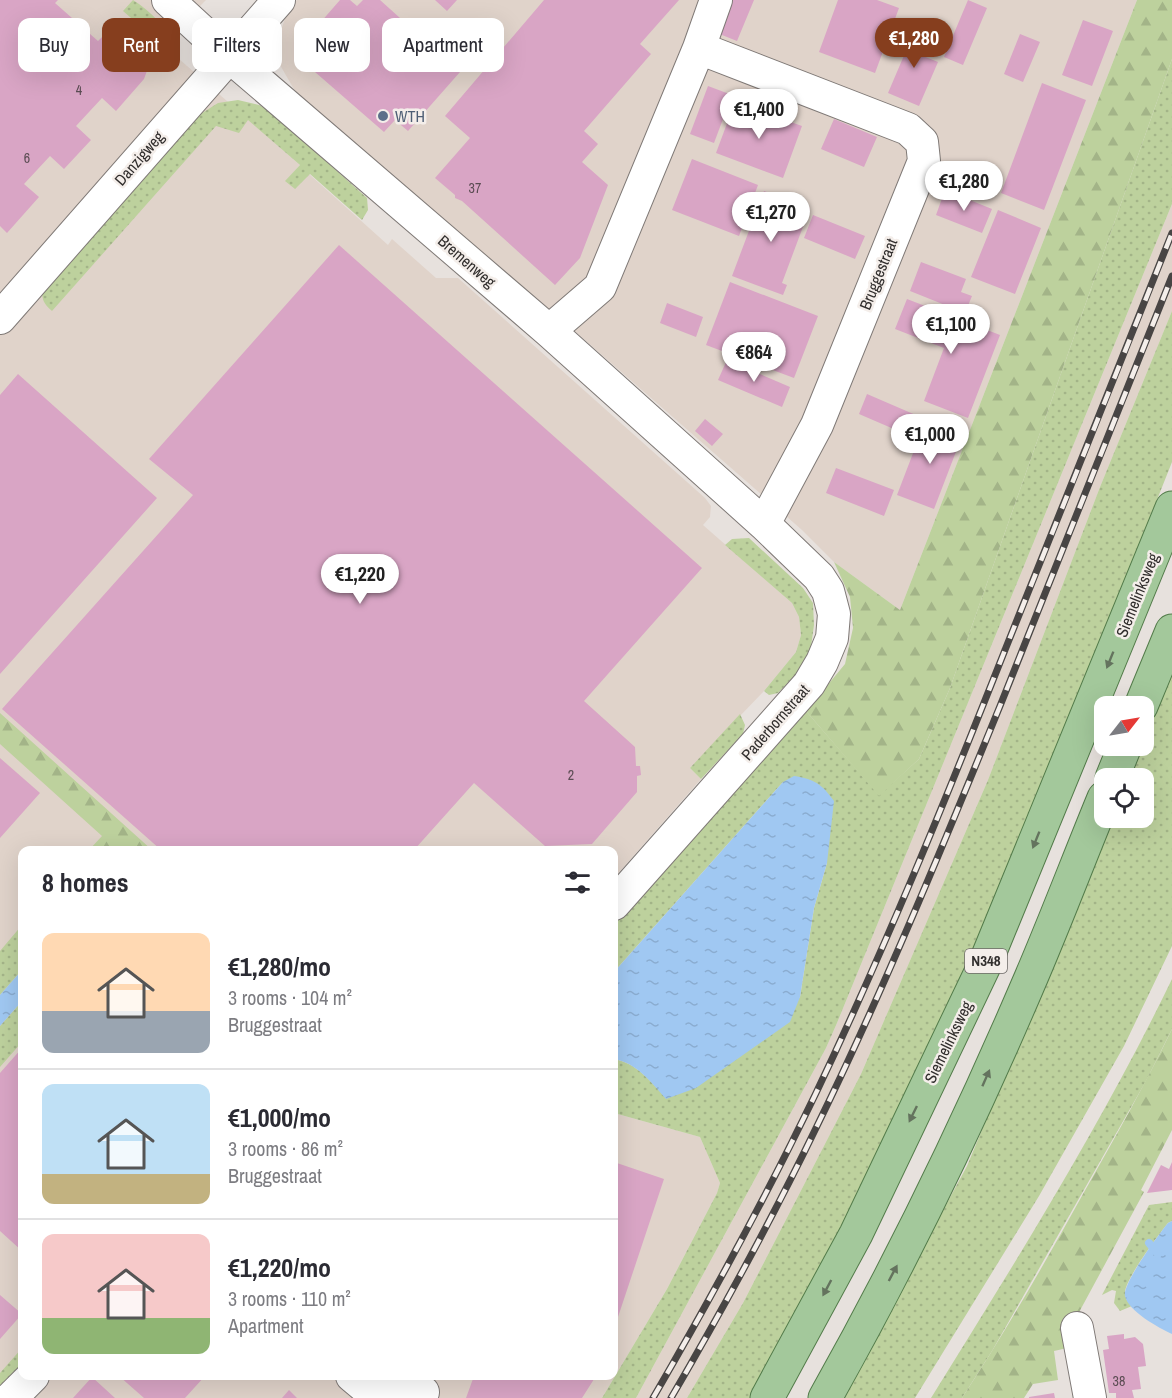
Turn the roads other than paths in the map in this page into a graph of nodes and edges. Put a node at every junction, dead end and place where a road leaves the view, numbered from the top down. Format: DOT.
graph roads {
  1 [pos="168,0"];
  2 [pos="279,0"];
  3 [pos="716,0"];
  4 [pos="263,18"];
  5 [pos="192,22"];
  6 [pos="699,48"];
  7 [pos="215,72"];
  8 [pos="248,72"];
  9 [pos="0,318"];
  10 [pos="549,332"];
  11 [pos="1172,508"];
  12 [pos="764,524"];
  13 [pos="1172,631"];
  14 [pos="1145,696"];
  15 [pos="1094,823"];
  16 [pos="618,899"];
  17 [pos="1077,1328"];
  18 [pos="29,1380"];
  19 [pos="357,1380"];
  20 [pos="423,1388"];
  21 [pos="12,1398"];
  22 [pos="767,1398"];
  23 [pos="825,1398"];
  24 [pos="1090,1398"];
  1 -- 5 [label="street, Bremenweg"];
  2 -- 4 [label="street, Danzigweg"];
  3 -- 6 [label="street"];
  6 -- 10 [label="street"];
  6 -- 12 [label="street, Bruggestraat"];
  7 -- 9 [label="street, Danzigweg"];
  8 -- 10 [label="street, Bremenweg"];
  10 -- 12 [label="street, Bremenweg"];
  11 -- 22 [label="main road, Siemelinksweg / N348, one-way"];
  12 -- 16 [label="street, Paderbornstraat"];
  13 -- 14 [label="main road"];
  23 -- 15 [label="main road, N348, one-way"];
  17 -- 24 [label="street"];
  18 -- 21 [label="street"];
  19 -- 20 [label="street"];
}
